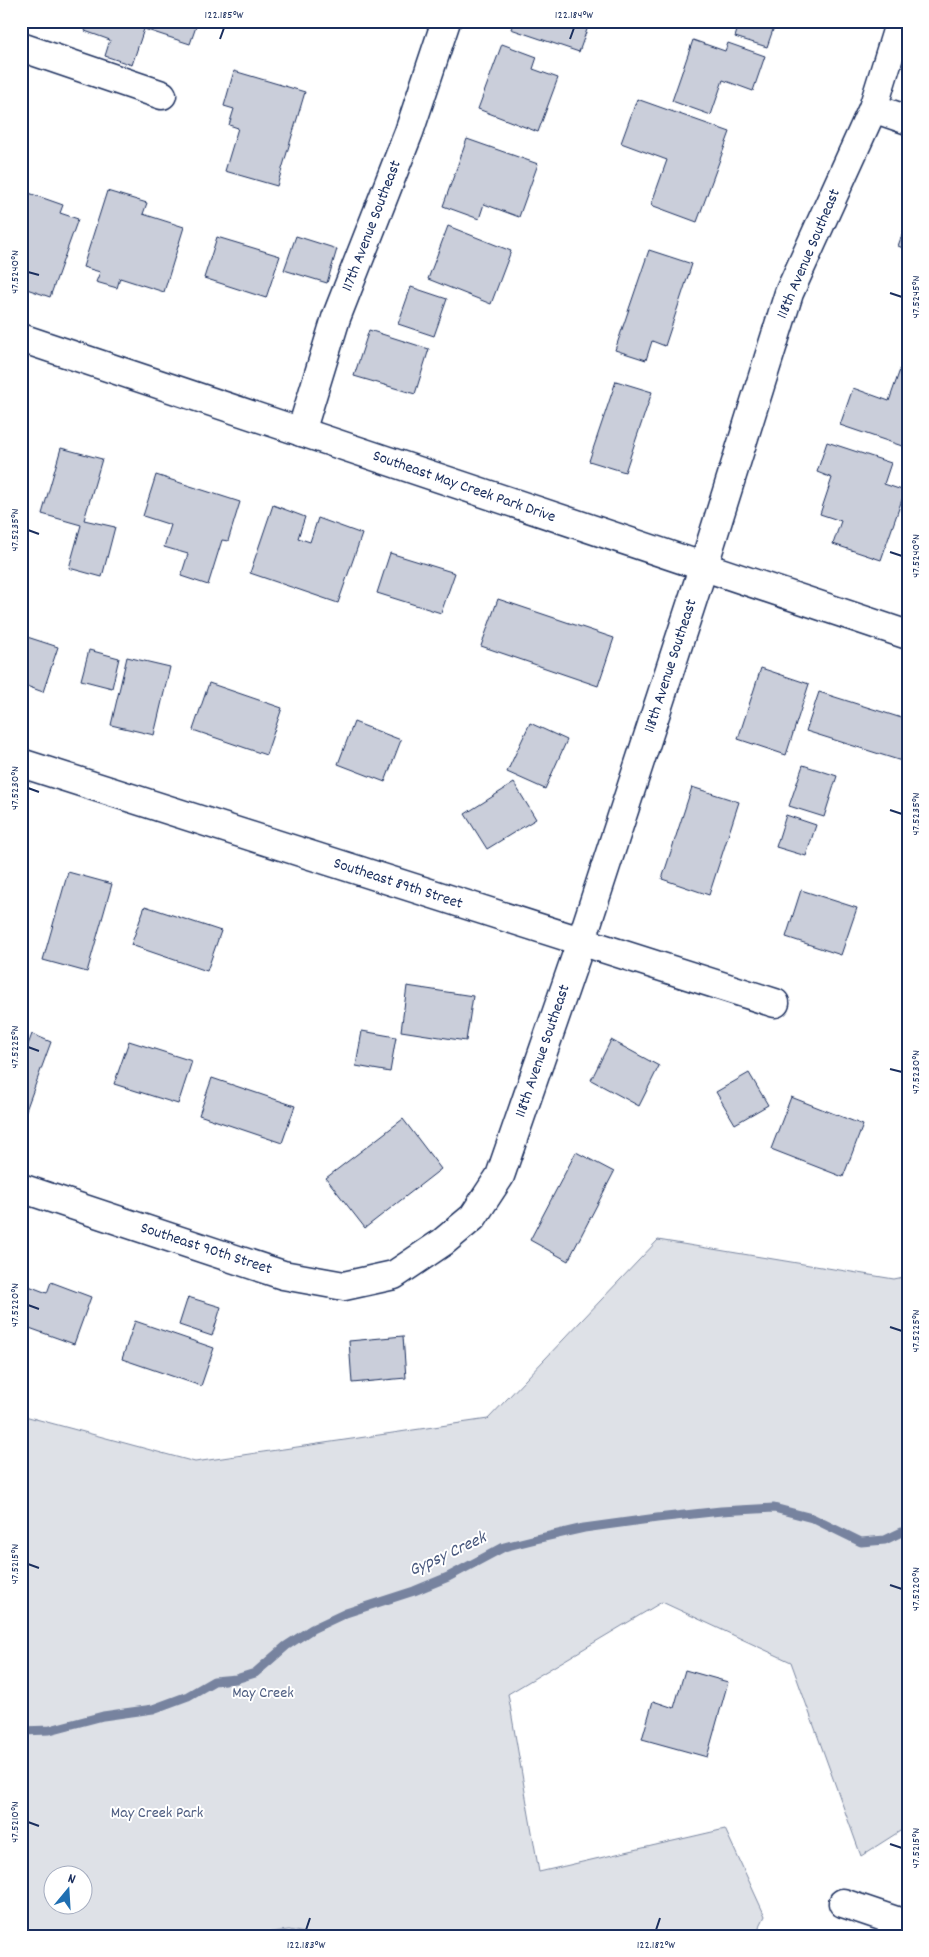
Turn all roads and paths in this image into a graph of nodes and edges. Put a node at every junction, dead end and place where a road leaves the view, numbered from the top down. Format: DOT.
graph roads {
  1 [pos="446,21"];
  2 [pos="900,21"];
  3 [pos="21,47"];
  4 [pos="162,95"];
  5 [pos="873,108"];
  6 [pos="908,120"];
  7 [pos="21,338"];
  8 [pos="301,432"];
  9 [pos="704,568"];
  10 [pos="908,635"];
  11 [pos="21,763"];
  12 [pos="581,942"];
  13 [pos="775,1003"];
  14 [pos="21,1188"];
  15 [pos="394,1275"];
  16 [pos="843,1903"];
  17 [pos="908,1924"];
  1 -- 8 [label="street, 117th Avenue Southeast"];
  2 -- 5 [label="street, 118th Avenue Southeast"];
  3 -- 4 [label="street"];
  5 -- 6 [label="street"];
  5 -- 9 [label="street, 118th Avenue Southeast"];
  7 -- 8 [label="street, Southeast May Creek Park Drive"];
  8 -- 9 [label="street, Southeast May Creek Park Drive"];
  9 -- 10 [label="street, Southeast May Creek Park Drive"];
  9 -- 12 [label="street, 118th Avenue Southeast"];
  11 -- 12 [label="street, Southeast 89th Street"];
  12 -- 13 [label="street, Southeast 89th Street"];
  12 -- 15 [label="street, 118th Avenue Southeast"];
  14 -- 15 [label="street, Southeast 90th Street"];
  16 -- 17 [label="street"];
}
